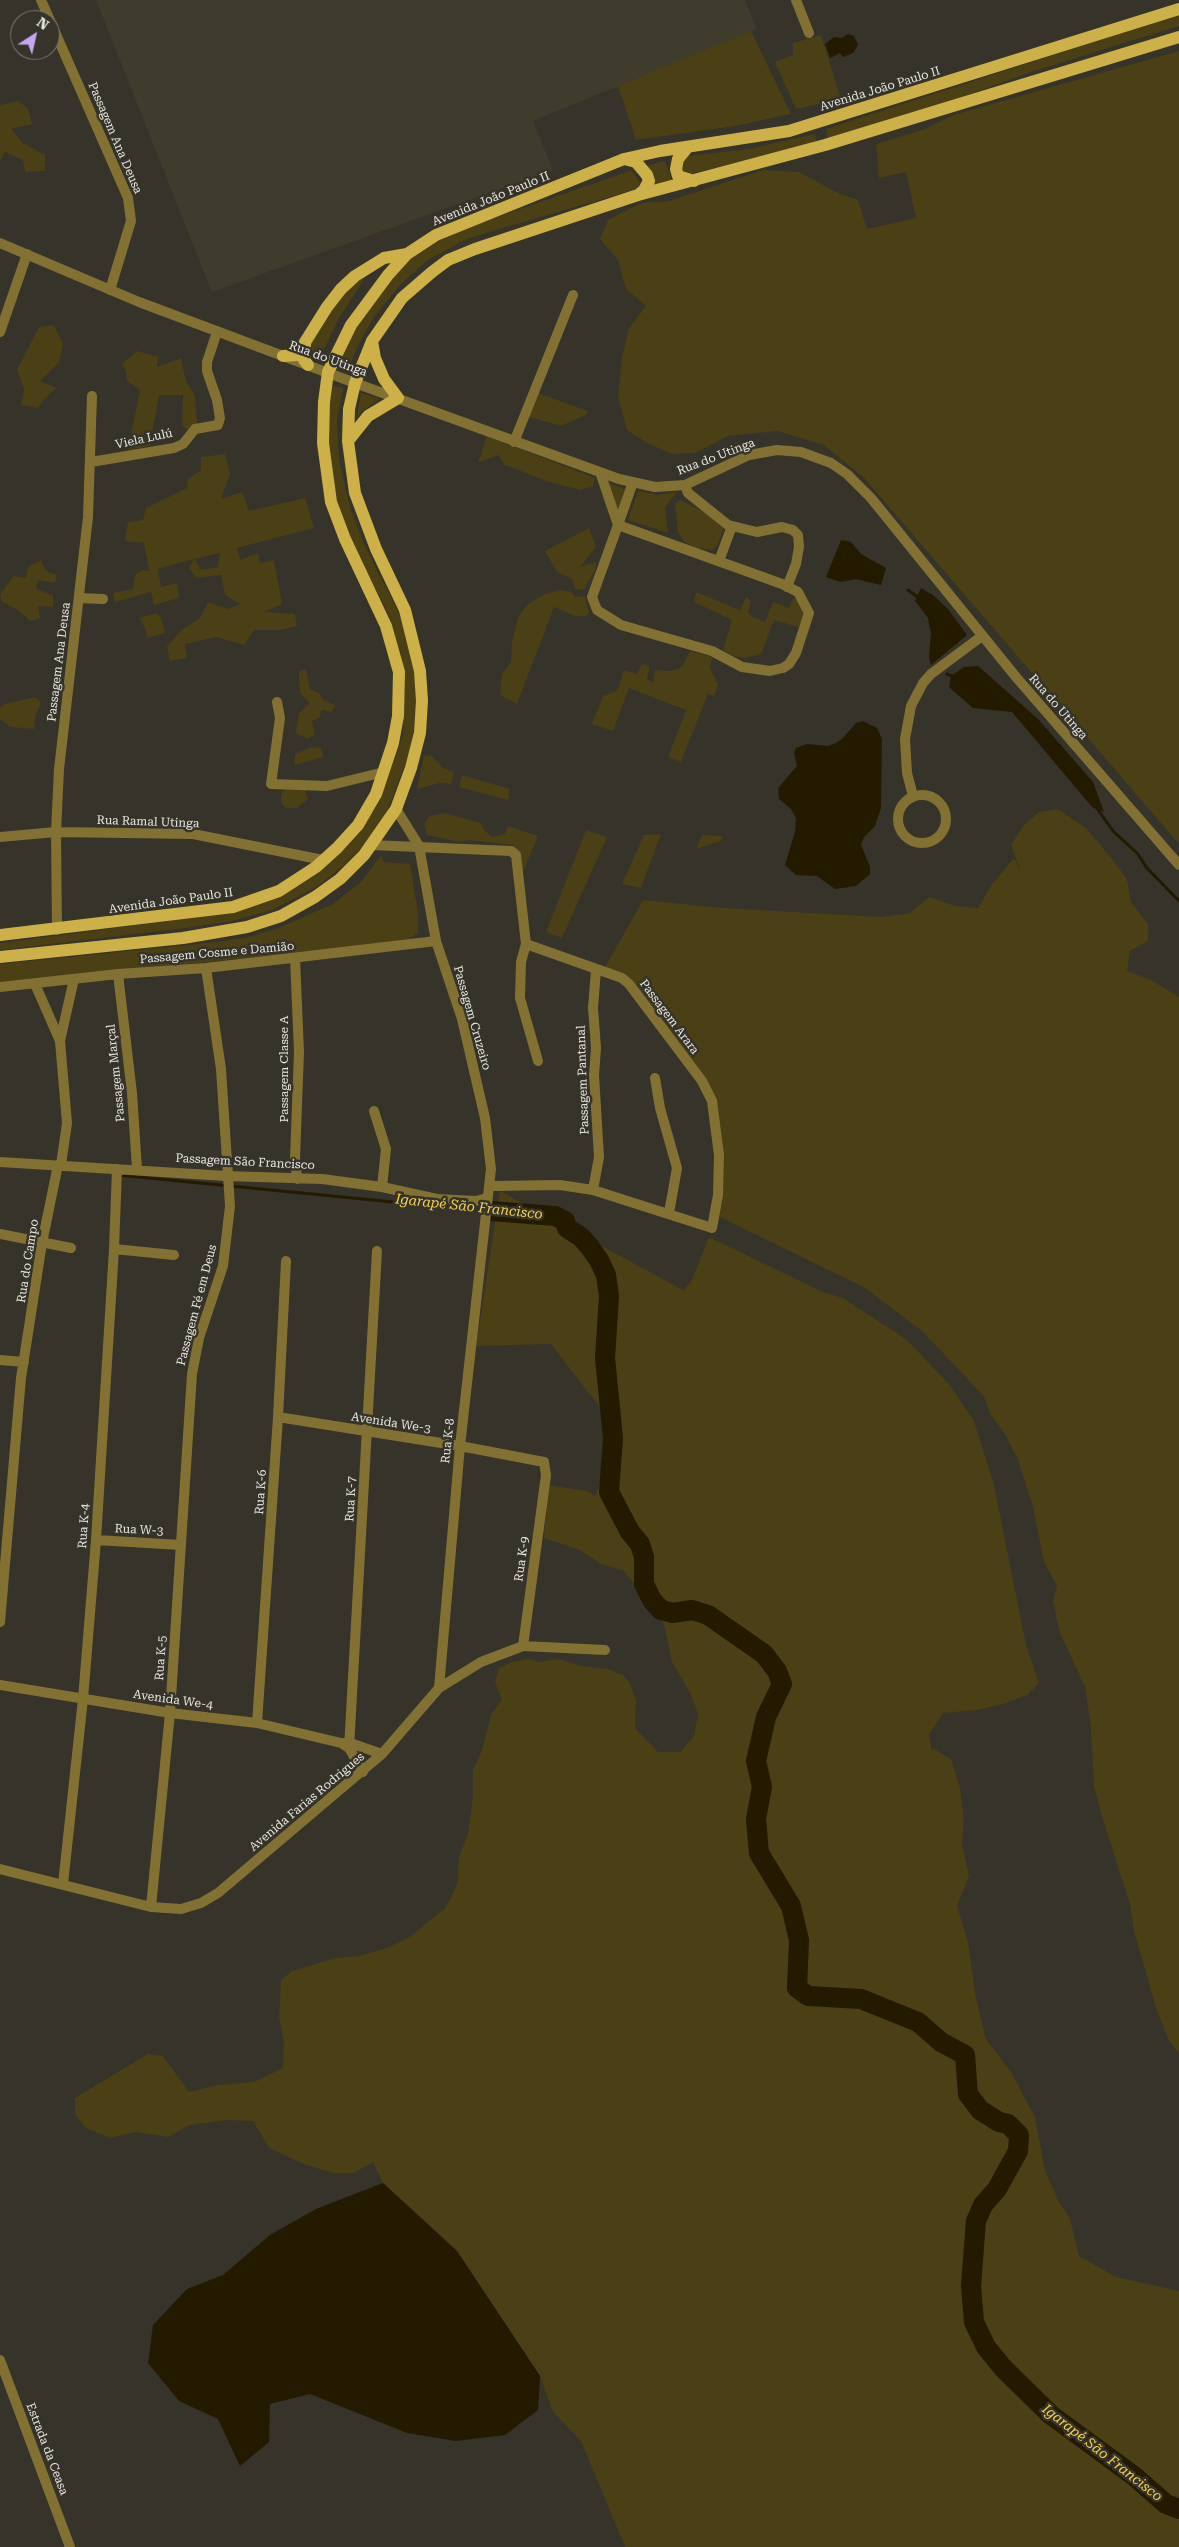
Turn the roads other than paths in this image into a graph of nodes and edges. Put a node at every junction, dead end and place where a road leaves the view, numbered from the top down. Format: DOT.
graph roads {
  1 [pos="41,0"];
  2 [pos="796,0"];
  3 [pos="1179,9"];
  4 [pos="809,34"];
  5 [pos="1179,37"];
  6 [pos="688,147"];
  7 [pos="624,159"];
  8 [pos="694,181"];
  9 [pos="638,195"];
  10 [pos="0,243"];
  11 [pos="27,254"];
  12 [pos="407,254"];
  13 [pos="110,290"];
  14 [pos="573,295"];
  15 [pos="0,332"];
  16 [pos="217,332"];
  17 [pos="372,341"];
  18 [pos="305,344"];
  19 [pos="283,356"];
  20 [pos="308,365"];
  21 [pos="328,372"];
  22 [pos="355,383"];
  23 [pos="92,396"];
  24 [pos="398,398"];
  25 [pos="348,441"];
  26 [pos="514,442"];
  27 [pos="91,462"];
  28 [pos="600,472"];
  29 [pos="633,482"];
  30 [pos="685,484"];
  31 [pos="618,525"];
  32 [pos="732,526"];
  33 [pos="719,561"];
  34 [pos="787,587"];
  35 [pos="79,598"];
  36 [pos="103,600"];
  37 [pos="982,636"];
  38 [pos="277,702"];
  39 [pos="384,772"];
  40 [pos="913,796"];
  41 [pos="396,809"];
  42 [pos="56,832"];
  43 [pos="0,841"];
  44 [pos="371,845"];
  45 [pos="419,846"];
  46 [pos="323,860"];
  47 [pos="1179,864"];
  48 [pos="57,930"];
  49 [pos="0,935"];
  50 [pos="436,941"];
  51 [pos="526,944"];
  52 [pos="0,957"];
  53 [pos="295,958"];
  54 [pos="206,968"];
  55 [pos="596,970"];
  56 [pos="118,974"];
  57 [pos="74,979"];
  58 [pos="35,984"];
  59 [pos="0,987"];
  60 [pos="60,1040"];
  61 [pos="538,1061"];
  62 [pos="655,1078"];
  63 [pos="374,1111"];
  64 [pos="0,1162"];
  65 [pos="58,1168"];
  66 [pos="137,1169"];
  67 [pos="117,1173"];
  68 [pos="297,1179"];
  69 [pos="227,1181"];
  70 [pos="491,1186"];
  71 [pos="382,1187"];
  72 [pos="593,1190"];
  73 [pos="486,1206"];
  74 [pos="669,1213"];
  75 [pos="0,1234"];
  76 [pos="42,1243"];
  77 [pos="71,1248"];
  78 [pos="114,1249"];
  79 [pos="377,1252"];
  80 [pos="174,1256"];
  81 [pos="286,1261"];
  82 [pos="0,1360"];
  83 [pos="24,1362"];
  84 [pos="189,1410"];
  85 [pos="278,1418"];
  86 [pos="367,1432"];
  87 [pos="460,1446"];
  88 [pos="546,1475"];
  89 [pos="96,1540"];
  90 [pos="181,1545"];
  91 [pos="0,1622"];
  92 [pos="523,1646"];
  93 [pos="605,1650"];
  94 [pos="0,1685"];
  95 [pos="439,1688"];
  96 [pos="83,1699"];
  97 [pos="170,1713"];
  98 [pos="256,1724"];
  99 [pos="347,1745"];
  100 [pos="382,1754"];
  101 [pos="363,1772"];
  102 [pos="0,1869"];
  103 [pos="63,1884"];
  104 [pos="151,1907"];
  105 [pos="0,2360"];
  106 [pos="70,2547"];
  1 -- 13 [label="street, Passagem Ana Deusa"];
  2 -- 4 [label="street"];
  3 -- 6 [label="main road, Avenida João Paulo II"];
  5 -- 8 [label="main road"];
  6 -- 7 [label="main road, Avenida João Paulo II"];
  6 -- 8 [label="main road"];
  7 -- 9 [label="main road"];
  7 -- 12 [label="main road, Avenida João Paulo II"];
  8 -- 9 [label="main road"];
  9 -- 17 [label="main road"];
  10 -- 11 [label="street, Rua do Utinga"];
  11 -- 13 [label="street, Rua do Utinga"];
  11 -- 15 [label="street"];
  12 -- 18 [label="main road"];
  12 -- 21 [label="main road, Avenida João Paulo II"];
  13 -- 16 [label="street, Rua do Utinga"];
  14 -- 26 [label="street"];
  16 -- 19 [label="street, Rua do Utinga"];
  16 -- 27 [label="street, Viela Lulú"];
  17 -- 22 [label="main road"];
  17 -- 24 [label="main road"];
  18 -- 19 [label="main road"];
  18 -- 20 [label="main road"];
  19 -- 20 [label="street, Rua do Utinga"];
  20 -- 21 [label="street, Rua do Utinga"];
  21 -- 22 [label="street, Rua do Utinga"];
  21 -- 39 [label="main road, Avenida João Paulo II"];
  22 -- 24 [label="street, Rua do Utinga"];
  22 -- 25 [label="main road"];
  23 -- 27 [label="street, Passagem Ana Deusa"];
  24 -- 25 [label="main road"];
  24 -- 26 [label="street, Rua do Utinga"];
  25 -- 41 [label="main road"];
  26 -- 28 [label="street, Rua do Utinga"];
  27 -- 35 [label="street, Passagem Ana Deusa"];
  28 -- 29 [label="street, Rua do Utinga"];
  28 -- 31 [label="street"];
  29 -- 30 [label="street, Rua do Utinga"];
  29 -- 31 [label="street"];
  30 -- 32 [label="street"];
  30 -- 37 [label="street, Rua do Utinga"];
  31 -- 33 [label="street"];
  31 -- 34 [label="street"];
  32 -- 33 [label="street"];
  32 -- 34 [label="street"];
  33 -- 34 [label="street"];
  35 -- 36 [label="street"];
  35 -- 42 [label="street, Passagem Ana Deusa"];
  37 -- 40 [label="street"];
  37 -- 47 [label="street, Rua do Utinga"];
  38 -- 39 [label="street"];
  39 -- 46 [label="main road, Avenida João Paulo II"];
  40 -- 40 [label="street"];
  41 -- 44 [label="main road"];
  41 -- 45 [label="street"];
  42 -- 43 [label="street, Rua Ramal Utinga"];
  42 -- 46 [label="street, Rua Ramal Utinga"];
  42 -- 48 [label="street, Passagem Ana Deusa"];
  44 -- 45 [label="street"];
  44 -- 52 [label="main road"];
  45 -- 50 [label="street, Passagem Cruzeiro"];
  45 -- 51 [label="street"];
  46 -- 48 [label="main road, Avenida João Paulo II"];
  48 -- 49 [label="main road, Avenida João Paulo II"];
  50 -- 53 [label="street, Passagem Cosme e Damião"];
  50 -- 70 [label="street, Passagem Cruzeiro"];
  51 -- 55 [label="street, Passagem Arara"];
  51 -- 61 [label="street"];
  53 -- 54 [label="street, Passagem Cosme e Damião"];
  53 -- 68 [label="street, Passagem Classe A"];
  54 -- 56 [label="street, Passagem Cosme e Damião"];
  54 -- 69 [label="street, Passagem Fé em Deus"];
  55 -- 72 [label="street, Passagem Pantanal"];
  55 -- 74 [label="street, Passagem Arara"];
  56 -- 57 [label="street, Passagem Cosme e Damião"];
  56 -- 66 [label="street, Passagem Marçal"];
  57 -- 58 [label="street, Passagem Cosme e Damião"];
  57 -- 60 [label="street, Rua do Campo"];
  58 -- 59 [label="street, Passagem Cosme e Damião"];
  58 -- 60 [label="street, Rua do Campo"];
  60 -- 65 [label="street, Rua do Campo"];
  62 -- 74 [label="street"];
  63 -- 71 [label="street"];
  64 -- 65 [label="street, Passagem São Francisco"];
  65 -- 67 [label="street, Passagem São Francisco"];
  65 -- 76 [label="street, Rua do Campo"];
  66 -- 67 [label="street, Passagem São Francisco"];
  66 -- 69 [label="street, Passagem São Francisco"];
  67 -- 78 [label="street, Rua K-4"];
  68 -- 69 [label="street, Passagem São Francisco"];
  68 -- 71 [label="street, Passagem São Francisco"];
  69 -- 84 [label="street, Passagem Fé em Deus"];
  70 -- 72 [label="street"];
  70 -- 73 [label="street, Passagem Cruzeiro"];
  71 -- 73 [label="street, Passagem São Francisco"];
  72 -- 74 [label="street"];
  73 -- 87 [label="street, Rua K-8"];
  75 -- 76 [label="street"];
  76 -- 77 [label="street"];
  76 -- 83 [label="street, Rua do Campo"];
  78 -- 80 [label="street"];
  78 -- 89 [label="street, Rua K-4"];
  79 -- 86 [label="street, Rua K-7"];
  81 -- 85 [label="street, Rua K-6"];
  82 -- 83 [label="street"];
  83 -- 91 [label="street, Rua do Campo"];
  84 -- 90 [label="street, Rua K-5"];
  85 -- 86 [label="street, Avenida We-3"];
  85 -- 98 [label="street, Rua K-6"];
  86 -- 87 [label="street, Avenida We-3"];
  86 -- 99 [label="street, Rua K-7"];
  87 -- 88 [label="street, Avenida We-3"];
  87 -- 95 [label="street, Rua K-8"];
  88 -- 92 [label="street, Rua K-9"];
  89 -- 90 [label="street, Rua W-3"];
  89 -- 96 [label="street, Rua K-4"];
  90 -- 97 [label="street, Rua K-5"];
  92 -- 93 [label="street, Avenida Farias Rodrigues"];
  92 -- 95 [label="street, Avenida Farias Rodrigues"];
  94 -- 96 [label="street, Avenida We-4"];
  95 -- 100 [label="street, Avenida Farias Rodrigues"];
  96 -- 97 [label="street, Avenida We-4"];
  96 -- 103 [label="street, Rua K-4"];
  97 -- 98 [label="street, Avenida We-4"];
  97 -- 104 [label="street, Rua K-5"];
  98 -- 99 [label="street, Avenida We-4"];
  99 -- 100 [label="street, Avenida We-4"];
  99 -- 101 [label="street"];
  100 -- 101 [label="street, Avenida Farias Rodrigues"];
  101 -- 104 [label="street, Avenida Farias Rodrigues"];
  102 -- 103 [label="street, Avenida Farias Rodrigues"];
  103 -- 104 [label="street, Avenida Farias Rodrigues"];
  105 -- 106 [label="street, Estrada da Ceasa"];
}
